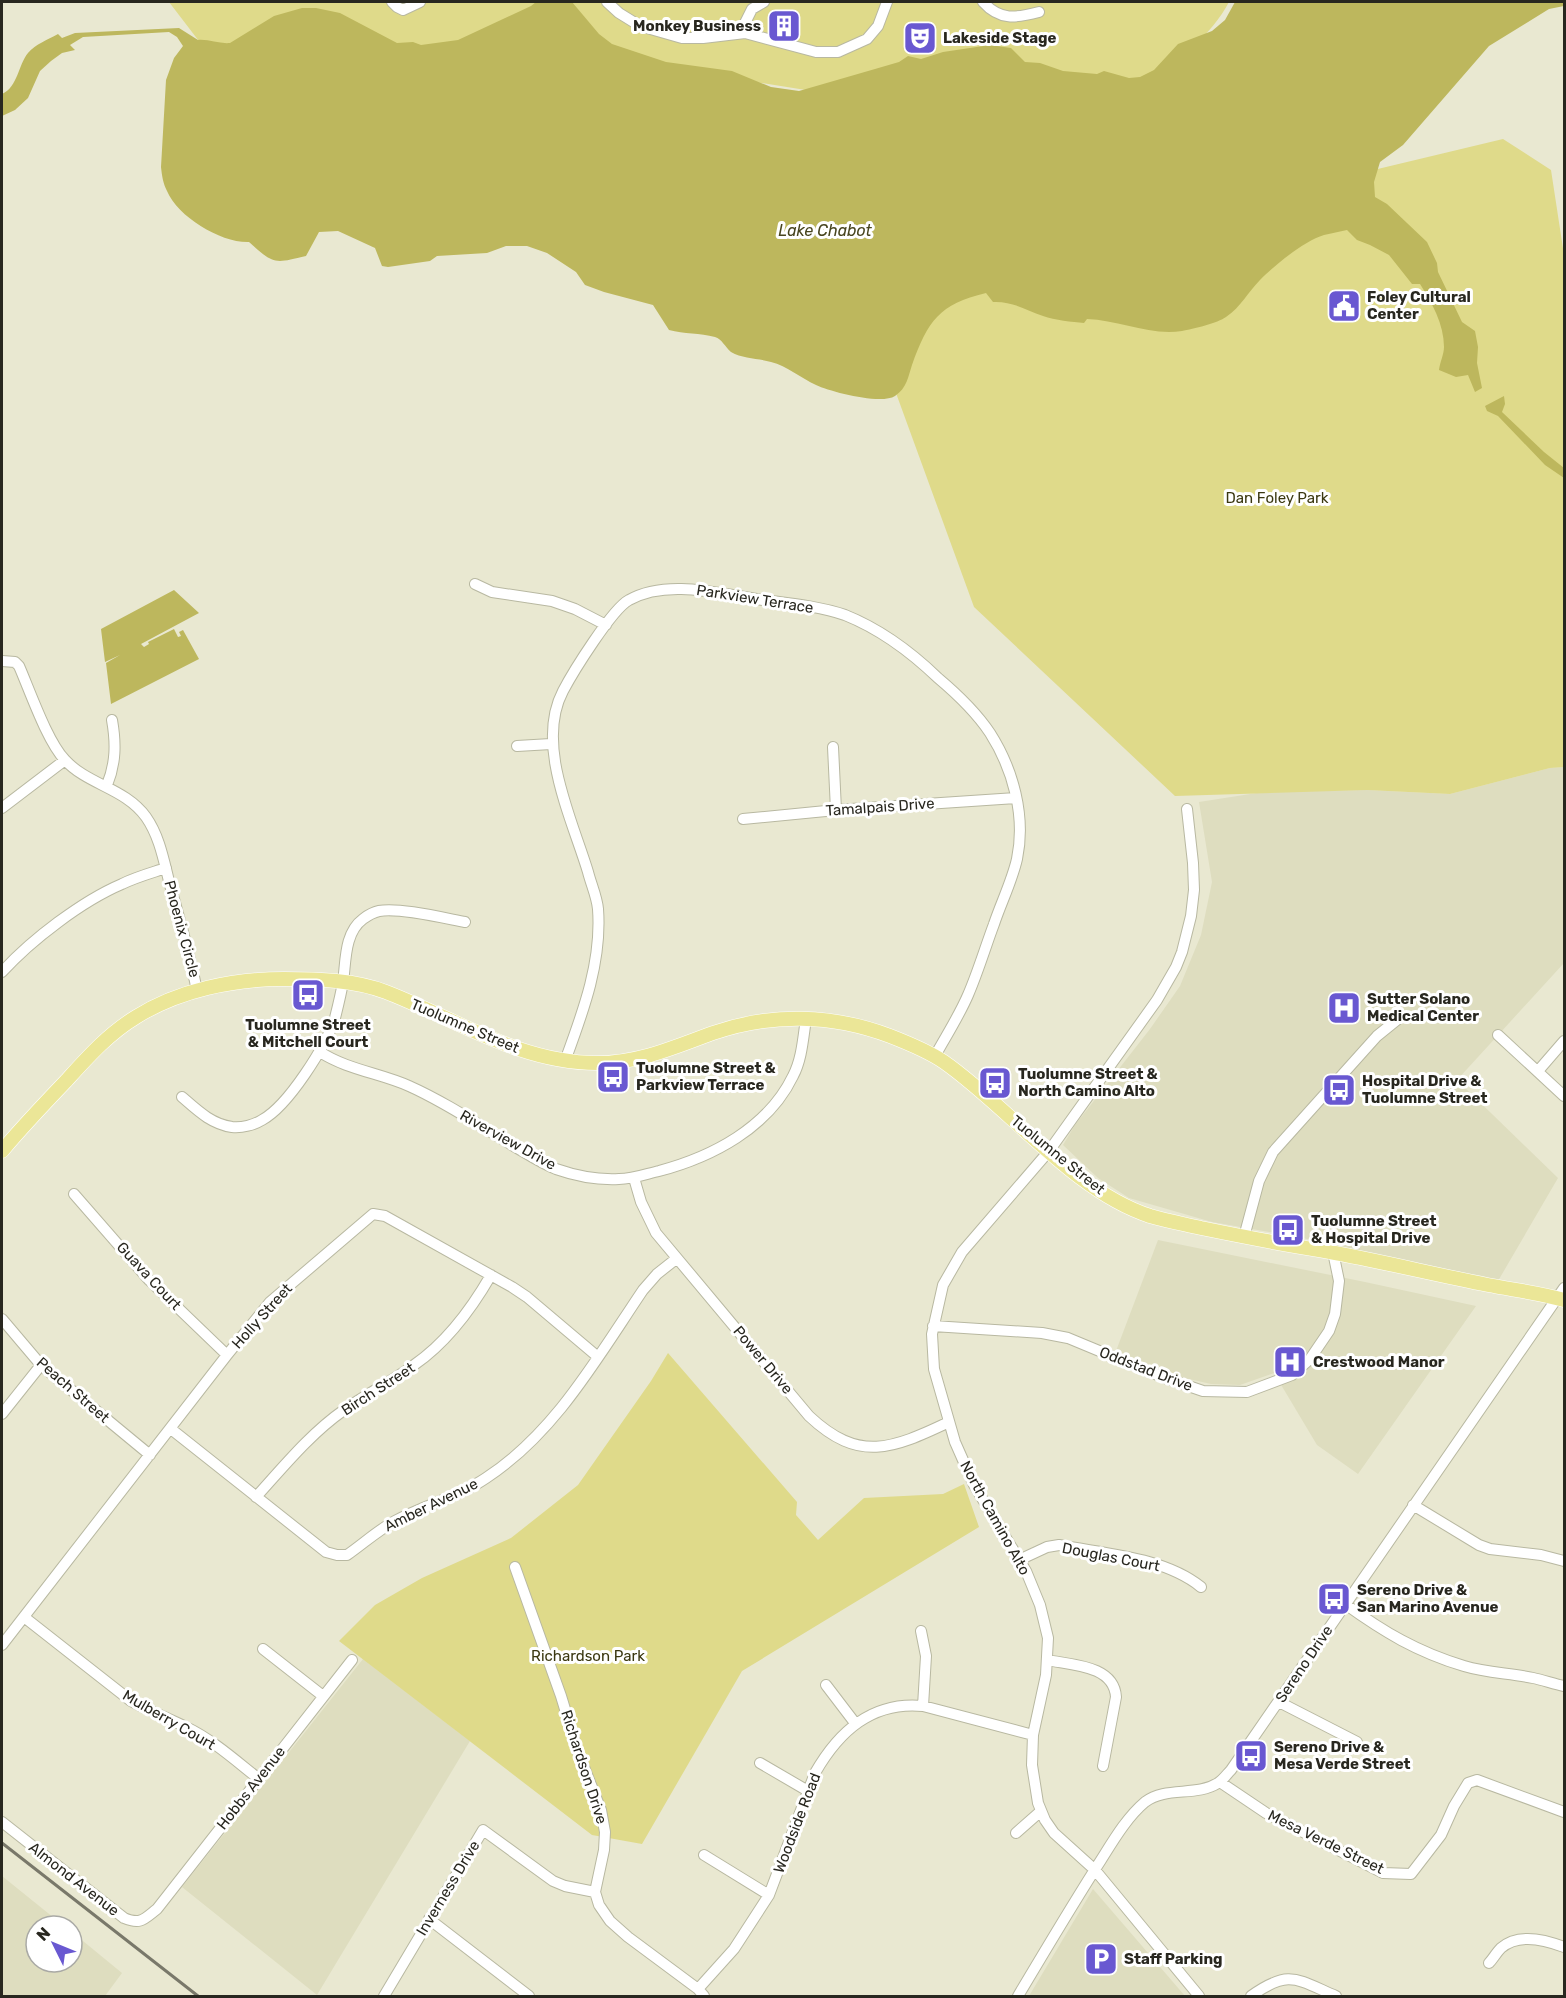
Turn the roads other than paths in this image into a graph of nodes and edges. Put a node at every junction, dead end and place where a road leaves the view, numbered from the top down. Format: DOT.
graph roads {
  1 [pos="393,2"];
  2 [pos="420,2"];
  3 [pos="607,2"];
  4 [pos="764,2"];
  5 [pos="887,2"];
  6 [pos="983,2"];
  7 [pos="1039,12"];
  8 [pos="740,33"];
  9 [pos="475,584"];
  10 [pos="606,625"];
  11 [pos="2,662"];
  12 [pos="112,720"];
  13 [pos="551,744"];
  14 [pos="516,746"];
  15 [pos="833,747"];
  16 [pos="65,760"];
  17 [pos="107,785"];
  18 [pos="1016,798"];
  19 [pos="2,808"];
  20 [pos="1187,809"];
  21 [pos="836,810"];
  22 [pos="743,819"];
  23 [pos="166,868"];
  24 [pos="465,922"];
  25 [pos="2,972"];
  26 [pos="343,982"];
  27 [pos="197,991"];
  28 [pos="806,1018"];
  29 [pos="1398,1019"];
  30 [pos="1498,1035"];
  31 [pos="1564,1041"];
  32 [pos="320,1052"];
  33 [pos="935,1056"];
  34 [pos="565,1061"];
  35 [pos="1538,1071"];
  36 [pos="182,1096"];
  37 [pos="1564,1096"];
  38 [pos="2,1150"];
  39 [pos="1049,1151"];
  40 [pos="634,1178"];
  41 [pos="74,1194"];
  42 [pos="1244,1237"];
  43 [pos="1333,1252"];
  44 [pos="676,1259"];
  45 [pos="492,1275"];
  46 [pos="1562,1295"];
  47 [pos="2,1319"];
  48 [pos="933,1326"];
  49 [pos="227,1355"];
  50 [pos="598,1357"];
  51 [pos="41,1365"];
  52 [pos="2,1414"];
  53 [pos="949,1422"];
  54 [pos="171,1429"];
  55 [pos="150,1455"];
  56 [pos="256,1497"];
  57 [pos="1413,1505"];
  58 [pos="1019,1560"];
  59 [pos="1564,1561"];
  60 [pos="515,1567"];
  61 [pos="1201,1587"];
  62 [pos="1345,1604"];
  63 [pos="24,1617"];
  64 [pos="921,1631"];
  65 [pos="2,1645"];
  66 [pos="263,1648"];
  67 [pos="352,1660"];
  68 [pos="1047,1660"];
  69 [pos="826,1685"];
  70 [pos="1564,1686"];
  71 [pos="323,1696"];
  72 [pos="1279,1702"];
  73 [pos="923,1706"];
  74 [pos="855,1723"];
  75 [pos="1033,1735"];
  76 [pos="1357,1742"];
  77 [pos="760,1763"];
  78 [pos="1103,1766"];
  79 [pos="259,1779"];
  80 [pos="1220,1782"];
  81 [pos="808,1791"];
  82 [pos="1041,1811"];
  83 [pos="1564,1812"];
  84 [pos="2,1822"];
  85 [pos="1016,1833"];
  86 [pos="704,1855"];
  87 [pos="1095,1870"];
  88 [pos="595,1892"];
  89 [pos="769,1895"];
  90 [pos="150,1914"];
  91 [pos="429,1919"];
  92 [pos="1564,1947"];
  93 [pos="1489,1964"];
  94 [pos="701,1993"];
  95 [pos="384,1996"];
  96 [pos="529,1996"];
  97 [pos="1018,1996"];
  98 [pos="1199,1996"];
  99 [pos="1251,1996"];
  100 [pos="1336,1996"];
  1 -- 2 [label="street"];
  3 -- 8 [label="street"];
  4 -- 8 [label="street"];
  5 -- 8 [label="street"];
  6 -- 7 [label="street"];
  9 -- 10 [label="street"];
  10 -- 13 [label="street, Parkview Terrace"];
  10 -- 18 [label="street, Parkview Terrace"];
  11 -- 16 [label="street, Phoenix Circle"];
  12 -- 17 [label="street"];
  13 -- 14 [label="street"];
  13 -- 34 [label="street, Parkview Terrace"];
  15 -- 21 [label="street"];
  16 -- 17 [label="street, Phoenix Circle"];
  16 -- 19 [label="street"];
  17 -- 23 [label="street, Phoenix Circle"];
  18 -- 21 [label="street, Tamalpais Drive"];
  18 -- 33 [label="street, Parkview Terrace"];
  20 -- 39 [label="street, North Camino Alto"];
  21 -- 22 [label="street, Tamalpais Drive"];
  23 -- 25 [label="street, Phoenix Circle"];
  23 -- 27 [label="street, Phoenix Circle"];
  24 -- 26 [label="street"];
  26 -- 27 [label="main road, Tuolumne Street"];
  26 -- 32 [label="street"];
  26 -- 34 [label="main road, Tuolumne Street"];
  27 -- 38 [label="main road, Tuolumne Street"];
  28 -- 33 [label="main road, Tuolumne Street"];
  28 -- 34 [label="main road, Tuolumne Street"];
  28 -- 40 [label="street, Riverview Drive"];
  29 -- 42 [label="street"];
  30 -- 35 [label="street"];
  31 -- 35 [label="street"];
  32 -- 36 [label="street"];
  32 -- 40 [label="street, Riverview Drive"];
  33 -- 39 [label="main road, Tuolumne Street"];
  35 -- 37 [label="street"];
  39 -- 42 [label="main road, Tuolumne Street"];
  39 -- 48 [label="street, North Camino Alto"];
  40 -- 44 [label="street, Power Drive"];
  41 -- 49 [label="street, Guava Court"];
  42 -- 43 [label="main road, Tuolumne Street"];
  43 -- 46 [label="main road, Tuolumne Street"];
  43 -- 48 [label="street, Oddstad Drive"];
  44 -- 50 [label="street, Amber Avenue"];
  44 -- 53 [label="street, Power Drive"];
  45 -- 49 [label="street, Holly Street"];
  45 -- 50 [label="street, Holly Street"];
  45 -- 56 [label="street, Birch Street"];
  46 -- 57 [label="street, Sereno Drive"];
  47 -- 51 [label="street, Peach Street"];
  48 -- 53 [label="street, North Camino Alto"];
  49 -- 54 [label="street, Holly Street"];
  50 -- 56 [label="street, Amber Avenue"];
  51 -- 52 [label="street"];
  51 -- 55 [label="street, Peach Street"];
  53 -- 58 [label="street, North Camino Alto"];
  54 -- 55 [label="street, Holly Street"];
  54 -- 56 [label="street, Amber Avenue"];
  55 -- 63 [label="street, Holly Street"];
  57 -- 59 [label="street"];
  57 -- 62 [label="street, Sereno Drive"];
  58 -- 61 [label="street, Douglas Court"];
  58 -- 68 [label="street, North Camino Alto"];
  60 -- 88 [label="street, Richardson Drive"];
  62 -- 70 [label="street"];
  62 -- 72 [label="street, Sereno Drive"];
  63 -- 65 [label="street, Holly Street"];
  63 -- 79 [label="street, Mulberry Court"];
  64 -- 73 [label="street"];
  66 -- 71 [label="street"];
  67 -- 71 [label="street, Hobbs Avenue"];
  68 -- 75 [label="street, North Camino Alto"];
  68 -- 78 [label="street"];
  69 -- 74 [label="street"];
  71 -- 79 [label="street, Hobbs Avenue"];
  72 -- 76 [label="street"];
  72 -- 80 [label="street, Sereno Drive"];
  73 -- 74 [label="street, Woodside Road"];
  73 -- 75 [label="street, Woodside Road"];
  74 -- 81 [label="street, Woodside Road"];
  75 -- 82 [label="street, North Camino Alto"];
  77 -- 81 [label="street"];
  79 -- 90 [label="street, Hobbs Avenue"];
  80 -- 83 [label="street, Mesa Verde Street"];
  80 -- 87 [label="street"];
  81 -- 89 [label="street, Woodside Road"];
  82 -- 85 [label="street"];
  82 -- 87 [label="street, North Camino Alto"];
  84 -- 90 [label="street, Almond Avenue"];
  86 -- 89 [label="street"];
  87 -- 97 [label="street"];
  87 -- 98 [label="street, North Camino Alto"];
  88 -- 91 [label="street, Inverness Drive"];
  88 -- 94 [label="street"];
  89 -- 94 [label="street, Woodside Road"];
  91 -- 95 [label="street, Inverness Drive"];
  91 -- 96 [label="street"];
  92 -- 93 [label="street"];
  99 -- 100 [label="street"];
}
